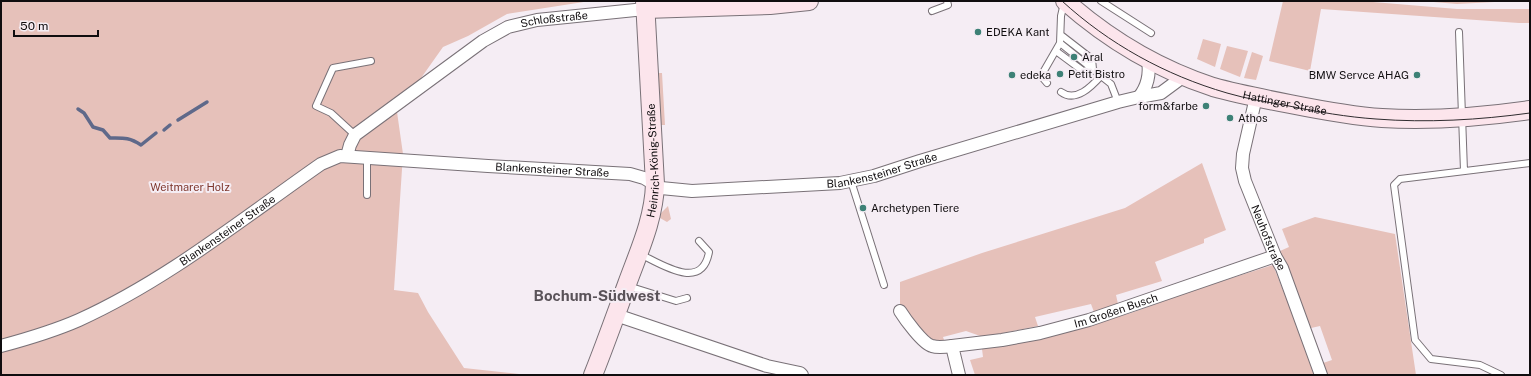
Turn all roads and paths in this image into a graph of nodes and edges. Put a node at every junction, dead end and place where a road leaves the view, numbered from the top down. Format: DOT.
graph roads {
  1 [pos="809,1"];
  2 [pos="947,1"];
  3 [pos="1101,1"];
  4 [pos="1069,2"];
  5 [pos="690,4"];
  6 [pos="645,5"];
  7 [pos="932,11"];
  8 [pos="1459,32"];
  9 [pos="1150,33"];
  10 [pos="1061,35"];
  11 [pos="1060,43"];
  12 [pos="1056,51"];
  13 [pos="1148,60"];
  14 [pos="371,61"];
  15 [pos="1094,69"];
  16 [pos="1101,76"];
  17 [pos="1184,76"];
  18 [pos="1047,83"];
  19 [pos="1061,92"];
  20 [pos="1139,97"];
  21 [pos="1256,97"];
  22 [pos="1118,102"];
  23 [pos="1530,110"];
  24 [pos="1462,117"];
  25 [pos="355,135"];
  26 [pos="347,156"];
  27 [pos="367,157"];
  28 [pos="1530,163"];
  29 [pos="1464,171"];
  30 [pos="851,181"];
  31 [pos="655,184"];
  32 [pos="367,195"];
  33 [pos="699,241"];
  34 [pos="639,253"];
  35 [pos="1275,256"];
  36 [pos="627,285"];
  37 [pos="884,285"];
  38 [pos="687,298"];
  39 [pos="900,311"];
  40 [pos="616,315"];
  41 [pos="1,346"];
  42 [pos="952,346"];
  43 [pos="593,375"];
  44 [pos="802,375"];
  45 [pos="959,375"];
  46 [pos="1321,375"];
  47 [pos="1501,375"];
  1 -- 5 [label="main road, Schloßstraße"];
  2 -- 7 [label="lane"];
  3 -- 9 [label="lane"];
  4 -- 10 [label="lane"];
  4 -- 13 [label="main road, Hattinger Straße"];
  5 -- 6 [label="main road, Schloßstraße"];
  6 -- 25 [label="street, Schloßstraße"];
  6 -- 31 [label="main road, Heinrich-König-Straße"];
  8 -- 24 [label="lane"];
  10 -- 11 [label="lane"];
  10 -- 15 [label="lane"];
  11 -- 12 [label="lane"];
  11 -- 15 [label="lane"];
  12 -- 15 [label="lane"];
  12 -- 18 [label="lane"];
  13 -- 17 [label="main road, Hattinger Straße"];
  13 -- 20 [label="street"];
  14 -- 25 [label="lane"];
  15 -- 16 [label="lane"];
  16 -- 19 [label="lane"];
  16 -- 22 [label="lane"];
  17 -- 20 [label="street, Blankensteiner Straße"];
  17 -- 21 [label="main road, Hattinger Straße"];
  20 -- 22 [label="street, Blankensteiner Straße"];
  21 -- 24 [label="main road, Hattinger Straße"];
  21 -- 35 [label="street, Neuhofstraße"];
  22 -- 30 [label="street, Blankensteiner Straße"];
  23 -- 24 [label="main road, Hattinger Straße"];
  24 -- 29 [label="lane"];
  25 -- 26 [label="street"];
  26 -- 27 [label="street, Blankensteiner Straße"];
  26 -- 41 [label="street, Blankensteiner Straße"];
  27 -- 31 [label="street, Blankensteiner Straße"];
  27 -- 32 [label="lane"];
  28 -- 29 [label="lane"];
  29 -- 47 [label="lane"];
  30 -- 31 [label="street, Blankensteiner Straße"];
  30 -- 37 [label="lane"];
  31 -- 34 [label="main road, Heinrich-König-Straße"];
  33 -- 34 [label="lane"];
  34 -- 36 [label="main road, Heinrich-König-Straße"];
  35 -- 42 [label="street, Im Großen Busch"];
  35 -- 46 [label="street, Neuhofstraße"];
  36 -- 38 [label="lane"];
  36 -- 40 [label="main road, Heinrich-König-Straße"];
  39 -- 42 [label="street, Im Großen Busch"];
  40 -- 43 [label="main road, Heinrich-König-Straße"];
  40 -- 44 [label="street"];
  42 -- 45 [label="street"];
}
